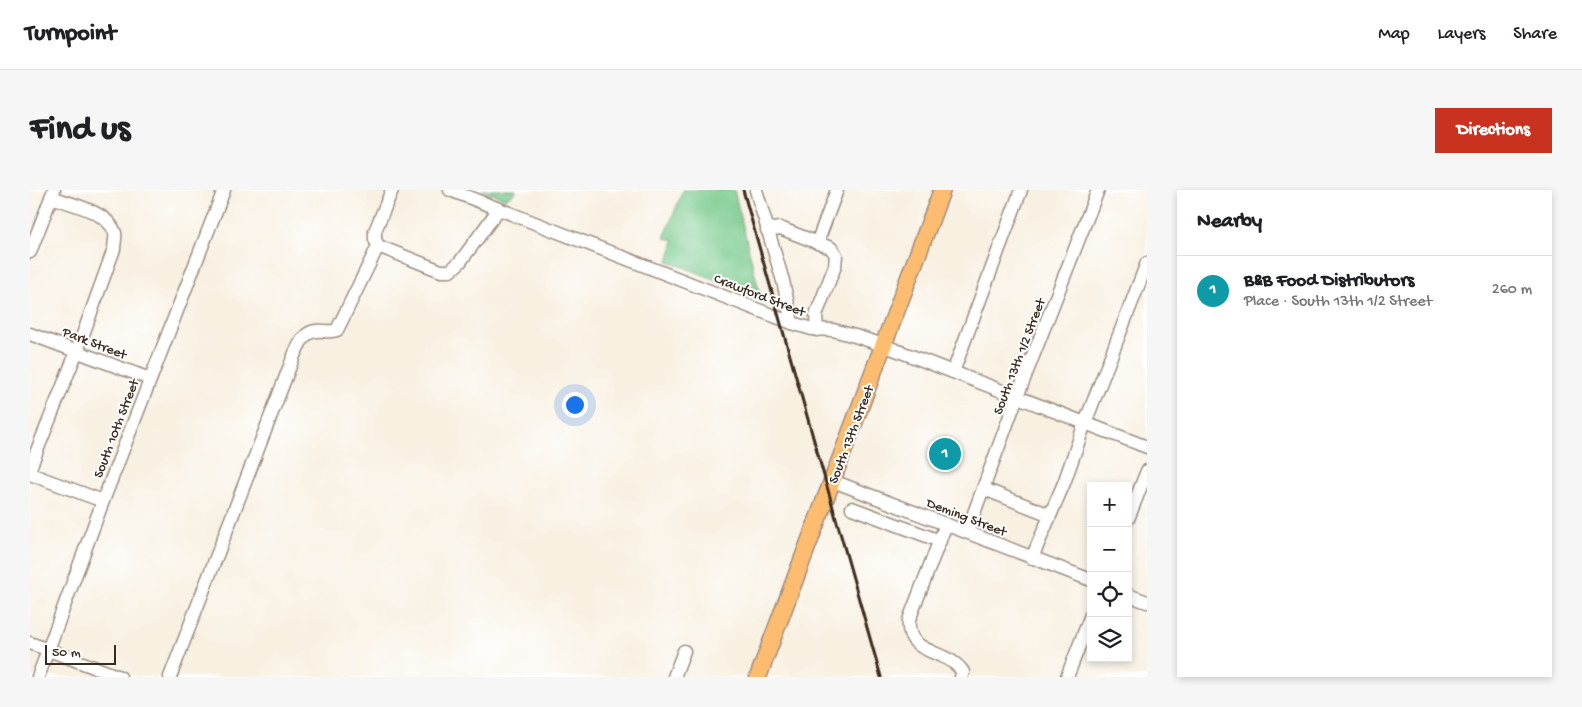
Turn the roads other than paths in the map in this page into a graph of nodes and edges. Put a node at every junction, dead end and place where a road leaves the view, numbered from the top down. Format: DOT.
graph roads {
  1 [pos="224,190"];
  2 [pos="392,190"];
  3 [pos="450,190"];
  4 [pos="756,190"];
  5 [pos="837,190"];
  6 [pos="942,190"];
  7 [pos="1021,190"];
  8 [pos="1098,190"];
  9 [pos="53,193"];
  10 [pos="499,209"];
  11 [pos="767,230"];
  12 [pos="817,243"];
  13 [pos="378,246"];
  14 [pos="30,252"];
  15 [pos="1147,263"];
  16 [pos="792,323"];
  17 [pos="817,330"];
  18 [pos="30,334"];
  19 [pos="884,345"];
  20 [pos="77,351"];
  21 [pos="953,372"];
  22 [pos="150,379"];
  23 [pos="1018,397"];
  24 [pos="1085,423"];
  25 [pos="1147,447"];
  26 [pos="30,468"];
  27 [pos="1147,471"];
  28 [pos="30,474"];
  29 [pos="833,481"];
  30 [pos="984,489"];
  31 [pos="855,490"];
  32 [pos="103,501"];
  33 [pos="852,508"];
  34 [pos="1132,509"];
  35 [pos="1050,516"];
  36 [pos="852,521"];
  37 [pos="946,524"];
  38 [pos="967,532"];
  39 [pos="940,541"];
  40 [pos="1032,558"];
  41 [pos="1087,579"];
  42 [pos="1132,596"];
  43 [pos="1147,602"];
  44 [pos="1090,617"];
  45 [pos="30,643"];
  46 [pos="48,650"];
  47 [pos="684,651"];
  48 [pos="761,675"];
  49 [pos="38,677"];
  50 [pos="120,677"];
  51 [pos="170,677"];
  52 [pos="674,677"];
  53 [pos="962,677"];
  54 [pos="1067,677"];
  1 -- 22 [label="street, South 10th Street"];
  2 -- 13 [label="street"];
  3 -- 10 [label="street, Crawford Street"];
  4 -- 11 [label="street"];
  5 -- 12 [label="street"];
  6 -- 19 [label="main road, South 13th Street"];
  7 -- 21 [label="street"];
  8 -- 23 [label="street, South 13th 1/2 Street"];
  9 -- 14 [label="street"];
  9 -- 20 [label="street"];
  10 -- 13 [label="street"];
  10 -- 16 [label="street, Crawford Street"];
  11 -- 12 [label="street"];
  11 -- 16 [label="street"];
  12 -- 17 [label="street"];
  13 -- 51 [label="street"];
  15 -- 24 [label="street"];
  16 -- 17 [label="street, Crawford Street"];
  17 -- 19 [label="street, Crawford Street"];
  18 -- 20 [label="street, Park Street"];
  19 -- 21 [label="street, Crawford Street"];
  19 -- 29 [label="main road, South 13th Street"];
  20 -- 22 [label="street, Park Street"];
  20 -- 26 [label="street"];
  21 -- 23 [label="street, Crawford Street"];
  22 -- 32 [label="street, South 10th Street"];
  23 -- 24 [label="street, Crawford Street"];
  23 -- 30 [label="street, South 13th 1/2 Street"];
  24 -- 25 [label="street, Crawford Street"];
  24 -- 35 [label="street"];
  27 -- 34 [label="street"];
  28 -- 32 [label="street"];
  29 -- 31 [label="street, Deming Street"];
  29 -- 48 [label="main road, South 13th Street"];
  30 -- 35 [label="street"];
  30 -- 38 [label="street, South 13th 1/2 Street"];
  31 -- 33 [label="street"];
  31 -- 37 [label="street, Deming Street"];
  32 -- 46 [label="street, South 10th Street"];
  33 -- 36 [label="street"];
  33 -- 39 [label="street"];
  35 -- 40 [label="street"];
  37 -- 38 [label="street, Deming Street"];
  37 -- 39 [label="street"];
  38 -- 40 [label="street, Deming Street"];
  39 -- 53 [label="street"];
  40 -- 41 [label="street, Deming Street"];
  42 -- 43 [label="street"];
  44 -- 54 [label="street"];
  45 -- 46 [label="street"];
  46 -- 49 [label="street, South 10th Street"];
  46 -- 50 [label="street"];
  47 -- 52 [label="street"];
}
